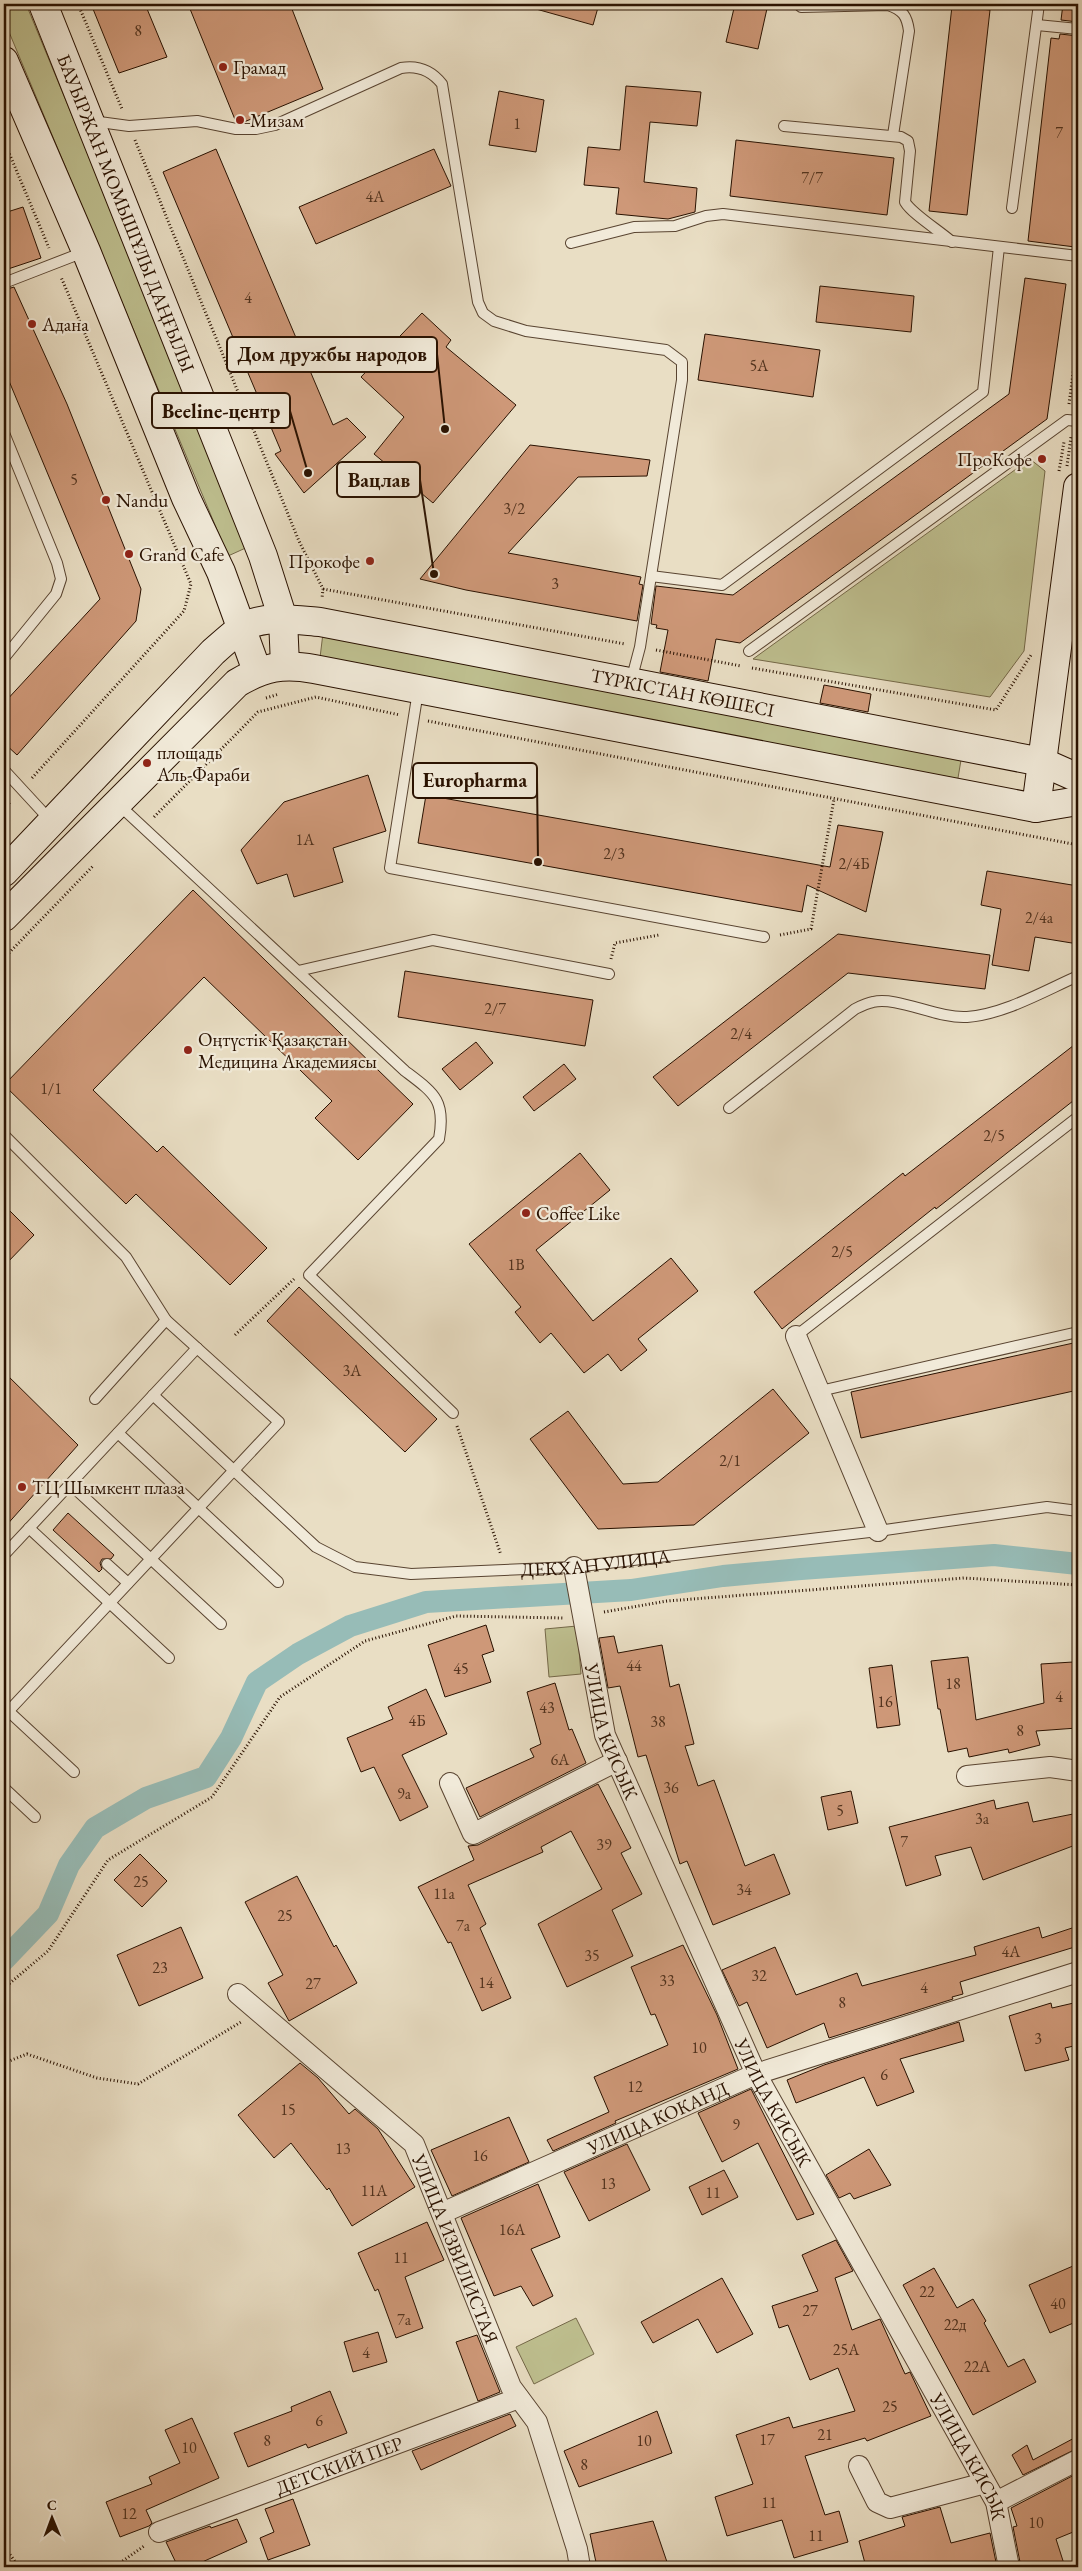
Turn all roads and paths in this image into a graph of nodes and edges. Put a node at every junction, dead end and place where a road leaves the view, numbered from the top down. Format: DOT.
graph roads {
  1 [pos="42,4"];
  2 [pos="78,4"];
  3 [pos="1039,4"];
  4 [pos="801,7"];
  5 [pos="1037,25"];
  6 [pos="1078,29"];
  7 [pos="4,61"];
  8 [pos="89,120"];
  9 [pos="129,126"];
  10 [pos="784,126"];
  11 [pos="893,135"];
  12 [pos="4,141"];
  13 [pos="1012,208"];
  14 [pos="952,242"];
  15 [pos="571,243"];
  16 [pos="999,247"];
  17 [pos="86,251"];
  18 [pos="1078,256"];
  19 [pos="55,263"];
  20 [pos="4,283"];
  21 [pos="1078,421"];
  22 [pos="4,433"];
  23 [pos="1078,487"];
  24 [pos="651,576"];
  25 [pos="284,619"];
  26 [pos="242,628"];
  27 [pos="640,647"];
  28 [pos="749,651"];
  29 [pos="4,658"];
  30 [pos="285,665"];
  31 [pos="257,671"];
  32 [pos="632,681"];
  33 [pos="418,690"];
  34 [pos="286,692"];
  35 [pos="260,700"];
  36 [pos="996,710"];
  37 [pos="414,718"];
  38 [pos="1042,762"];
  39 [pos="4,770"];
  40 [pos="1078,778"];
  41 [pos="23,788"];
  42 [pos="834,799"];
  43 [pos="1078,801"];
  44 [pos="117,803"];
  45 [pos="4,808"];
  46 [pos="1036,808"];
  47 [pos="52,821"];
  48 [pos="143,828"];
  49 [pos="1078,845"];
  50 [pos="97,862"];
  51 [pos="4,872"];
  52 [pos="4,917"];
  53 [pos="668,933"];
  54 [pos="764,938"];
  55 [pos="4,958"];
  56 [pos="298,971"];
  57 [pos="609,974"];
  58 [pos="1078,976"];
  59 [pos="729,1108"];
  60 [pos="1078,1117"];
  61 [pos="4,1135"];
  62 [pos="309,1275"];
  63 [pos="166,1320"];
  64 [pos="1078,1332"];
  65 [pos="235,1335"];
  66 [pos="796,1336"];
  67 [pos="197,1348"];
  68 [pos="820,1391"];
  69 [pos="153,1396"];
  70 [pos="95,1399"];
  71 [pos="453,1413"];
  72 [pos="118,1433"];
  73 [pos="234,1471"];
  74 [pos="70,1484"];
  75 [pos="198,1508"];
  76 [pos="1078,1511"];
  77 [pos="29,1528"];
  78 [pos="878,1531"];
  79 [pos="4,1555"];
  80 [pos="151,1559"];
  81 [pos="107,1564"];
  82 [pos="574,1568"];
  83 [pos="506,1570"];
  84 [pos="278,1582"];
  85 [pos="128,1583"];
  86 [pos="1078,1585"];
  87 [pos="110,1603"];
  88 [pos="583,1616"];
  89 [pos="221,1624"];
  90 [pos="169,1658"];
  91 [pos="5,1711"];
  92 [pos="617,1761"];
  93 [pos="1078,1771"];
  94 [pos="74,1772"];
  95 [pos="967,1776"];
  96 [pos="450,1784"];
  97 [pos="4,1788"];
  98 [pos="35,1817"];
  99 [pos="1078,1972"];
  100 [pos="4,1988"];
  101 [pos="238,1994"];
  102 [pos="259,2012"];
  103 [pos="4,2063"];
  104 [pos="756,2074"];
  105 [pos="442,2213"];
  106 [pos="4,2290"];
  107 [pos="4,2299"];
  108 [pos="519,2398"];
  109 [pos="1078,2460"];
  110 [pos="859,2466"];
  111 [pos="986,2483"];
  112 [pos="996,2502"];
  113 [pos="4,2521"];
  114 [pos="159,2532"];
  115 [pos="19,2567"];
  116 [pos="114,2567"];
  117 [pos="580,2567"];
  118 [pos="1009,2567"];
  1 -- 8 [label="main road, БАУЫРЖАН МОМЫШҰЛЫ ДАҢҒЫЛЫ"];
  2 -- 9 [label="path"];
  3 -- 5 [label="lane"];
  4 -- 11 [label="lane"];
  5 -- 6 [label="lane"];
  5 -- 13 [label="lane"];
  7 -- 17 [label="main road"];
  8 -- 9 [label="lane"];
  8 -- 25 [label="main road, БАУЫРЖАН МОМЫШҰЛЫ ДАҢҒЫЛЫ"];
  9 -- 24 [label="lane"];
  9 -- 27 [label="path"];
  10 -- 11 [label="lane"];
  11 -- 14 [label="lane"];
  12 -- 19 [label="path"];
  14 -- 15 [label="lane"];
  14 -- 16 [label="lane"];
  16 -- 18 [label="lane"];
  16 -- 24 [label="lane"];
  17 -- 19 [label="lane"];
  17 -- 26 [label="main road"];
  19 -- 20 [label="lane"];
  19 -- 41 [label="path"];
  21 -- 28 [label="lane"];
  22 -- 29 [label="lane"];
  23 -- 38 [label="main road"];
  24 -- 27 [label="lane"];
  25 -- 26 [label="main road"];
  25 -- 30 [label="main road"];
  25 -- 32 [label="main road, ТҮРКІСТАН КӨШЕСІ"];
  26 -- 31 [label="main road"];
  26 -- 47 [label="main road"];
  27 -- 32 [label="lane"];
  27 -- 36 [label="path"];
  30 -- 31 [label="main road"];
  30 -- 33 [label="main road"];
  31 -- 44 [label="main road"];
  32 -- 38 [label="main road, ТҮРКІСТАН КӨШЕСІ"];
  33 -- 37 [label="lane"];
  33 -- 46 [label="main road"];
  34 -- 35 [label="path"];
  37 -- 42 [label="path"];
  37 -- 48 [label="path"];
  37 -- 54 [label="lane"];
  38 -- 40 [label="main road, ТҮРКІСТАН КӨШЕСІ"];
  38 -- 46 [label="main road"];
  39 -- 41 [label="lane"];
  41 -- 45 [label="path"];
  41 -- 47 [label="lane"];
  42 -- 49 [label="path"];
  42 -- 54 [label="path"];
  43 -- 46 [label="main road"];
  44 -- 48 [label="lane"];
  44 -- 52 [label="main road"];
  47 -- 51 [label="main road"];
  48 -- 56 [label="lane"];
  50 -- 55 [label="path"];
  53 -- 57 [label="path"];
  56 -- 57 [label="lane"];
  56 -- 62 [label="lane"];
  58 -- 59 [label="lane"];
  60 -- 66 [label="lane"];
  61 -- 63 [label="lane"];
  62 -- 65 [label="path"];
  62 -- 71 [label="lane"];
  63 -- 67 [label="lane"];
  63 -- 70 [label="lane"];
  64 -- 68 [label="lane"];
  66 -- 68 [label="street"];
  67 -- 69 [label="lane"];
  67 -- 73 [label="lane"];
  68 -- 78 [label="street"];
  69 -- 72 [label="lane"];
  69 -- 73 [label="lane, ДЕКХАН УЛИЦА"];
  71 -- 83 [label="path"];
  72 -- 74 [label="lane"];
  72 -- 75 [label="lane"];
  73 -- 75 [label="lane"];
  73 -- 83 [label="lane, ДЕКХАН УЛИЦА"];
  74 -- 77 [label="lane"];
  74 -- 80 [label="lane"];
  75 -- 80 [label="lane"];
  75 -- 84 [label="lane"];
  76 -- 78 [label="lane, ДЕКХАН УЛИЦА"];
  77 -- 79 [label="lane"];
  77 -- 87 [label="lane"];
  78 -- 82 [label="lane, ДЕКХАН УЛИЦА"];
  80 -- 85 [label="lane"];
  80 -- 89 [label="lane"];
  81 -- 85 [label="lane"];
  82 -- 83 [label="lane, ДЕКХАН УЛИЦА"];
  82 -- 88 [label="street, УЛИЦА КИСЫК"];
  85 -- 87 [label="lane"];
  86 -- 88 [label="path"];
  87 -- 90 [label="lane"];
  87 -- 91 [label="lane"];
  88 -- 92 [label="street, УЛИЦА КИСЫК"];
  88 -- 100 [label="path"];
  91 -- 94 [label="lane"];
  92 -- 96 [label="street"];
  92 -- 104 [label="street, УЛИЦА КИСЫК"];
  93 -- 95 [label="street"];
  97 -- 98 [label="lane"];
  99 -- 104 [label="street, УЛИЦА КОКАНД"];
  101 -- 102 [label="street, УЛИЦА ИЗВИЛИСТАЯ"];
  102 -- 103 [label="path"];
  102 -- 105 [label="street, УЛИЦА ИЗВИЛИСТАЯ"];
  104 -- 105 [label="street, УЛИЦА КОКАНД"];
  104 -- 111 [label="street, УЛИЦА КИСЫК"];
  105 -- 108 [label="street, УЛИЦА ИЗВИЛИСТАЯ"];
  106 -- 107 [label="path"];
  108 -- 114 [label="street, ДЕТСКИЙ ПЕР"];
  108 -- 117 [label="street, УЛИЦА ИЗВИЛИСТАЯ"];
  109 -- 112 [label="street"];
  110 -- 111 [label="street"];
  111 -- 112 [label="street, УЛИЦА КИСЫК"];
  112 -- 118 [label="street, УЛИЦА КИСЫК"];
  113 -- 115 [label="path"];
  114 -- 116 [label="path"];
}
